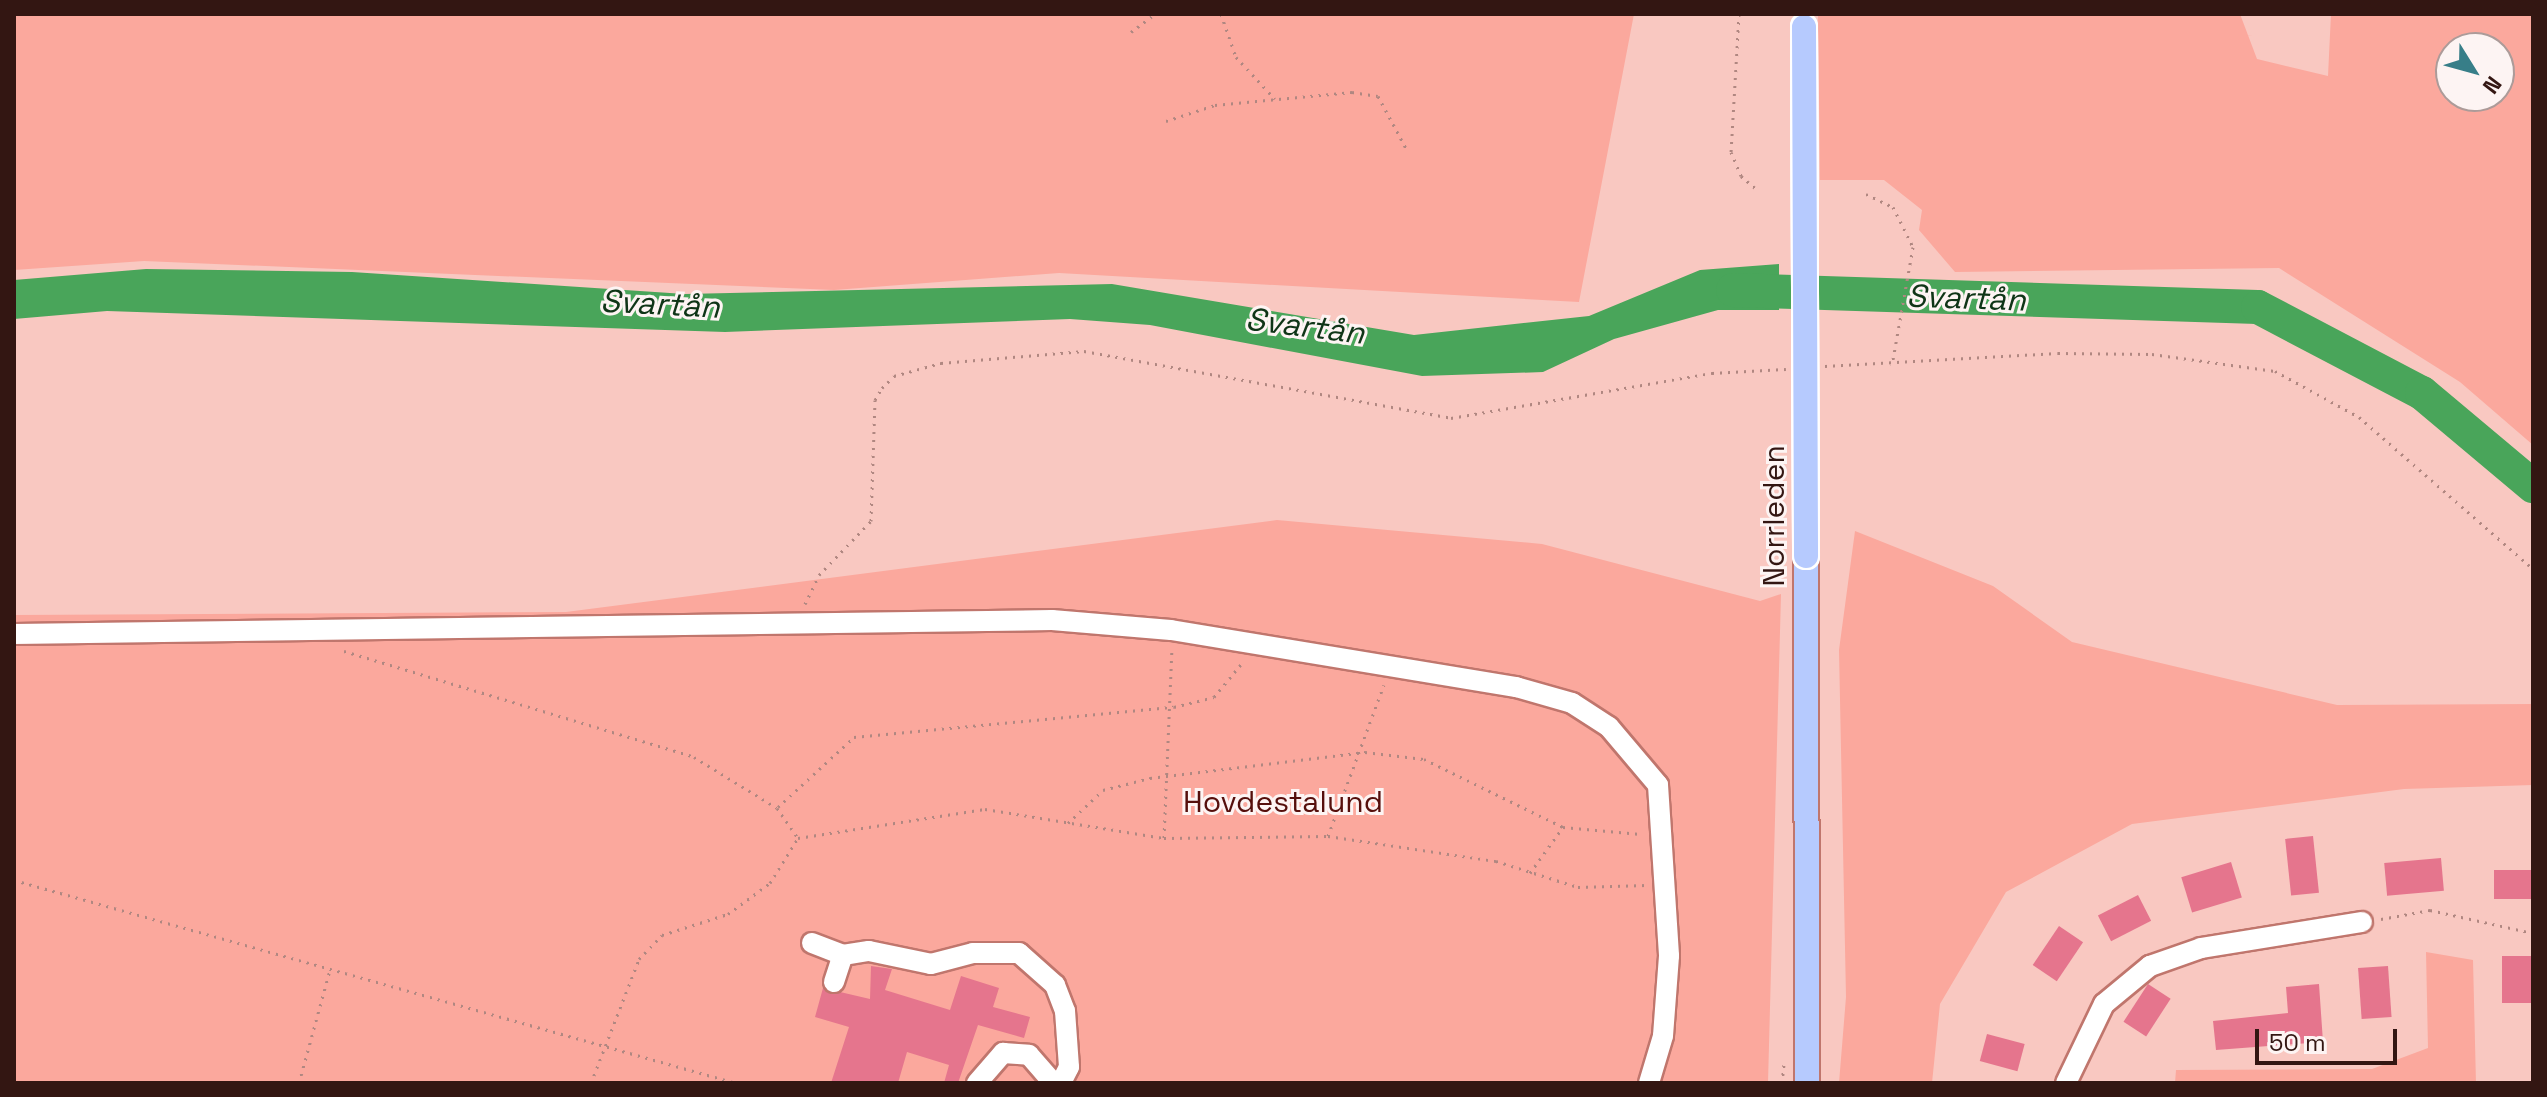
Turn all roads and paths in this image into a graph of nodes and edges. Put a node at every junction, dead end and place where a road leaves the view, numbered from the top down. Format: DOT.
graph roads {
  1 [pos="1155,14"];
  2 [pos="1221,14"];
  3 [pos="1739,14"];
  4 [pos="1804,21"];
  5 [pos="1131,32"];
  6 [pos="1275,99"];
  7 [pos="1166,121"];
  8 [pos="1407,150"];
  9 [pos="1759,191"];
  10 [pos="1866,194"];
  11 [pos="1892,365"];
  12 [pos="1812,367"];
  13 [pos="1798,368"];
  14 [pos="2533,569"];
  15 [pos="799,627"];
  16 [pos="317,629"];
  17 [pos="1171,630"];
  18 [pos="14,634"];
  19 [pos="1248,643"];
  20 [pos="1390,669"];
  21 [pos="1174,707"];
  22 [pos="1359,752"];
  23 [pos="1168,775"];
  24 [pos="777,808"];
  25 [pos="1068,823"];
  26 [pos="1563,827"];
  27 [pos="1661,833"];
  28 [pos="1328,836"];
  29 [pos="798,838"];
  30 [pos="1164,838"];
  31 [pos="1530,873"];
  32 [pos="14,880"];
  33 [pos="1666,881"];
  34 [pos="2362,922"];
  35 [pos="2533,933"];
  36 [pos="812,943"];
  37 [pos="843,955"];
  38 [pos="330,970"];
  39 [pos="834,982"];
  40 [pos="603,1045"];
  41 [pos="299,1083"];
  42 [pos="591,1083"];
  43 [pos="736,1083"];
  44 [pos="977,1083"];
  45 [pos="1053,1083"];
  46 [pos="1061,1083"];
  47 [pos="1649,1083"];
  48 [pos="1805,1083"];
  49 [pos="2066,1083"];
  1 -- 5 [label="path"];
  2 -- 6 [label="path"];
  3 -- 9 [label="path"];
  4 -- 48 [label="main road, Norrleden, bridge"];
  6 -- 7 [label="path"];
  6 -- 8 [label="path"];
  10 -- 11 [label="path"];
  11 -- 12 [label="path"];
  11 -- 14 [label="path"];
  13 -- 15 [label="path"];
  15 -- 16 [label="street"];
  15 -- 17 [label="street"];
  16 -- 18 [label="street"];
  16 -- 24 [label="path"];
  17 -- 19 [label="street"];
  17 -- 21 [label="path"];
  19 -- 20 [label="street"];
  19 -- 21 [label="path"];
  20 -- 22 [label="path"];
  20 -- 27 [label="street"];
  21 -- 23 [label="path"];
  21 -- 24 [label="path"];
  22 -- 23 [label="path"];
  22 -- 26 [label="path"];
  22 -- 28 [label="path"];
  23 -- 25 [label="path"];
  23 -- 30 [label="path"];
  24 -- 29 [label="path"];
  25 -- 29 [label="path"];
  25 -- 30 [label="path"];
  26 -- 27 [label="path"];
  26 -- 31 [label="path"];
  27 -- 33 [label="street"];
  28 -- 30 [label="path"];
  28 -- 31 [label="path"];
  29 -- 40 [label="path"];
  31 -- 33 [label="path"];
  32 -- 38 [label="path"];
  33 -- 47 [label="street"];
  34 -- 35 [label="path"];
  34 -- 49 [label="street"];
  36 -- 37 [label="street"];
  37 -- 39 [label="street"];
  37 -- 46 [label="street"];
  38 -- 40 [label="path"];
  38 -- 41 [label="path"];
  40 -- 42 [label="path"];
  40 -- 43 [label="path"];
  44 -- 45 [label="street"];
}
